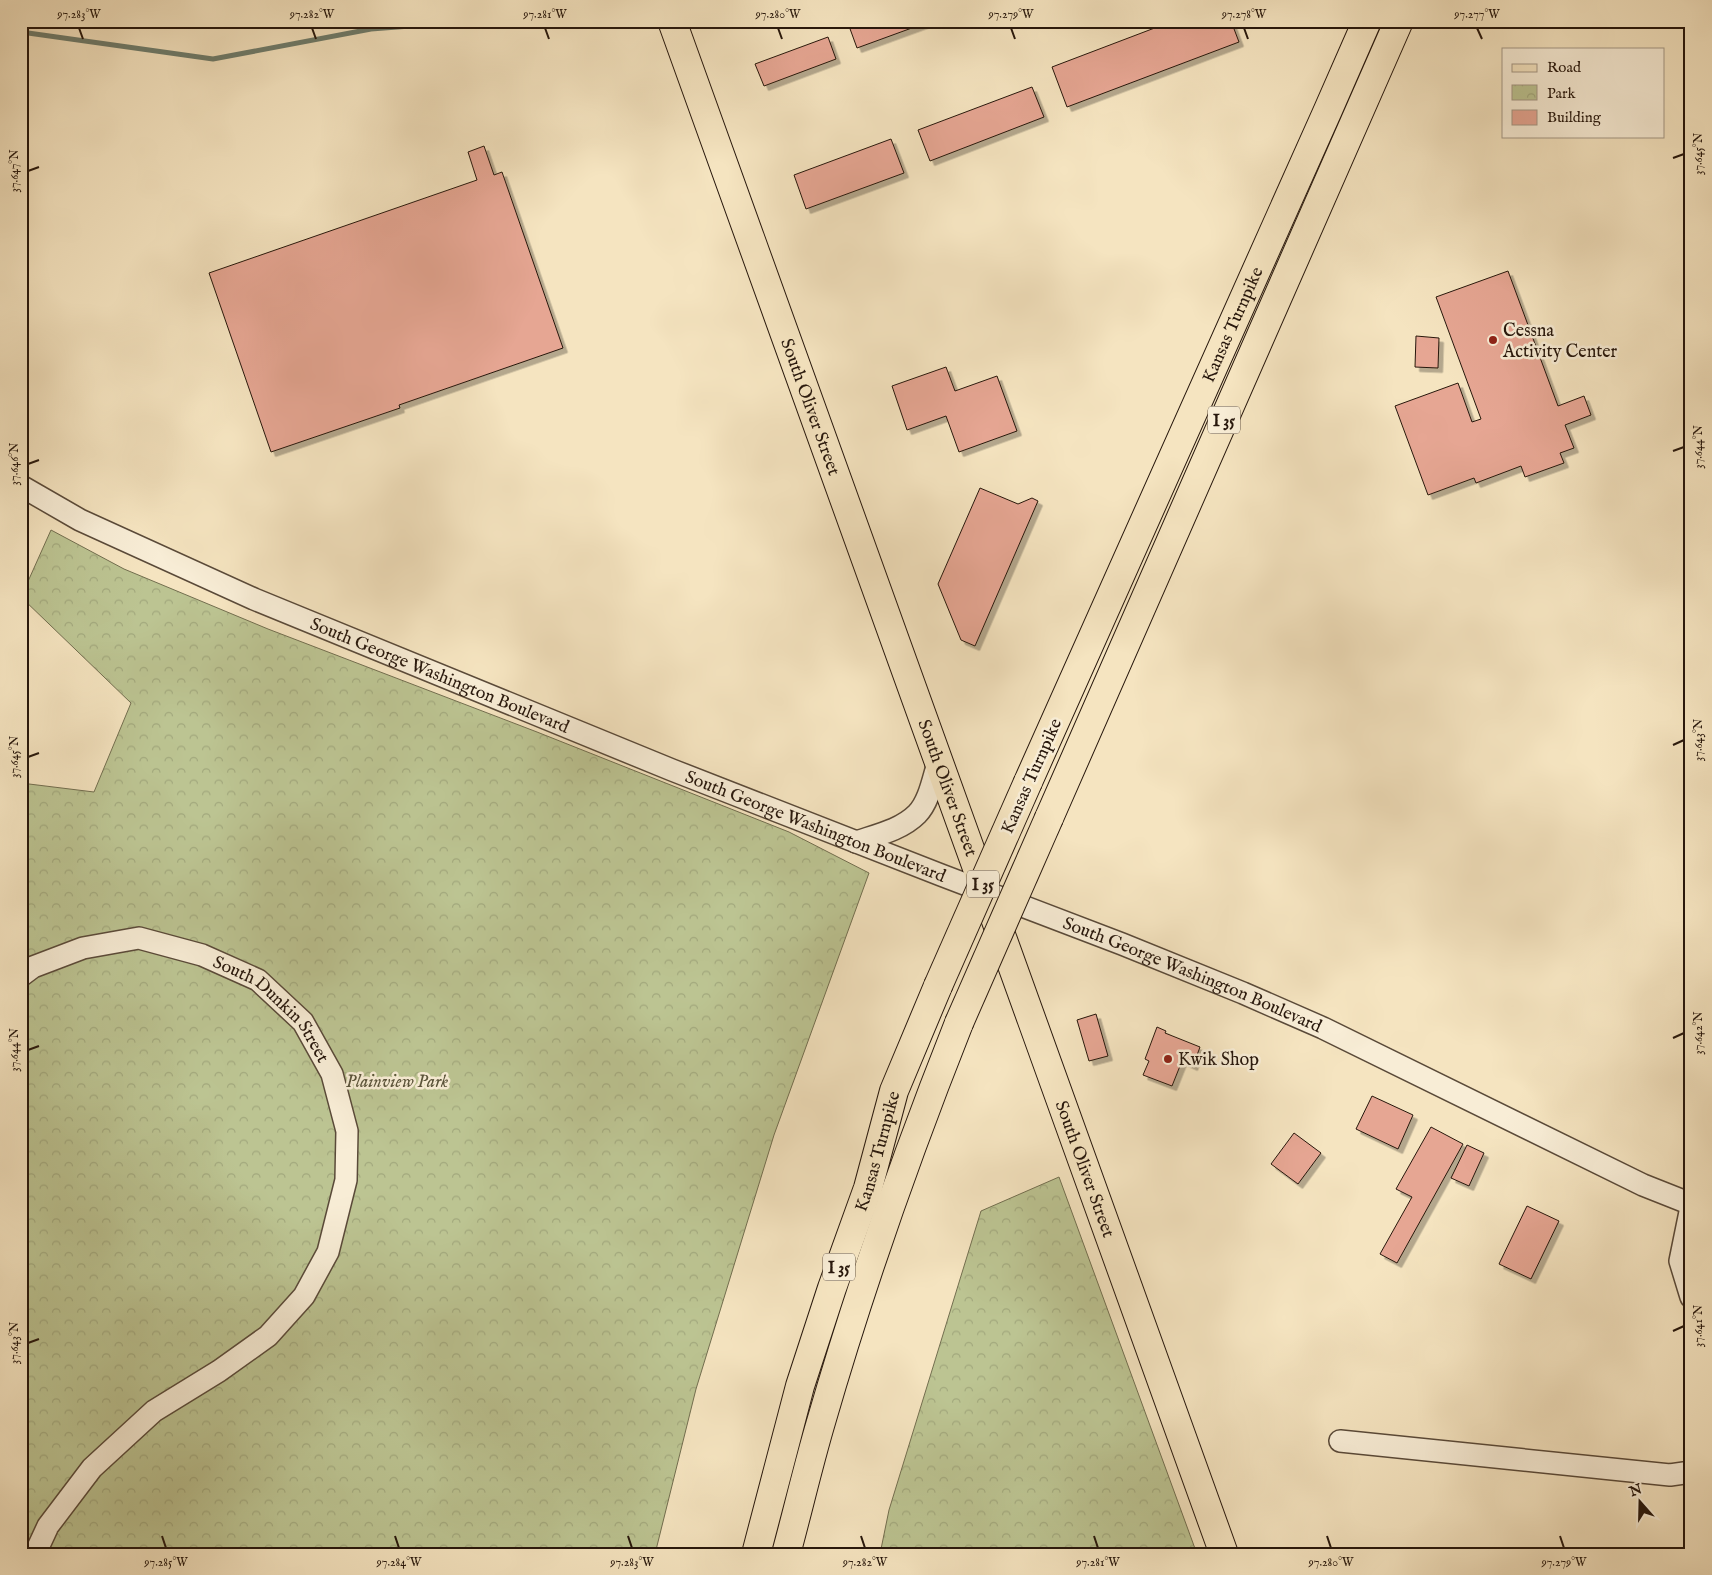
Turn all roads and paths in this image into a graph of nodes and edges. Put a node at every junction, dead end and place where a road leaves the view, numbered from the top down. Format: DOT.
graph roads {
  1 [pos="672,21"];
  2 [pos="1366,21"];
  3 [pos="1399,21"];
  4 [pos="21,486"];
  5 [pos="938,763"];
  6 [pos="856,842"];
  7 [pos="985,891"];
  8 [pos="21,976"];
  9 [pos="1691,1206"];
  10 [pos="1690,1296"];
  11 [pos="1340,1441"];
  12 [pos="1691,1472"];
  13 [pos="35,1554"];
  14 [pos="756,1554"];
  15 [pos="786,1554"];
  16 [pos="1224,1554"];
  1 -- 5 [label="main road, South Oliver Street"];
  2 -- 14 [label="main road, Kansas Turnpike / I 35, bridge"];
  3 -- 15 [label="main road, Kansas Turnpike / I 35, bridge"];
  4 -- 6 [label="street, South George Washington Boulevard"];
  5 -- 6 [label="street"];
  5 -- 7 [label="main road, South Oliver Street"];
  6 -- 7 [label="street, South George Washington Boulevard"];
  7 -- 9 [label="street, South George Washington Boulevard"];
  7 -- 16 [label="main road, South Oliver Street"];
  8 -- 13 [label="street, South Dunkin Street"];
  9 -- 10 [label="street"];
  11 -- 12 [label="street"];
}
